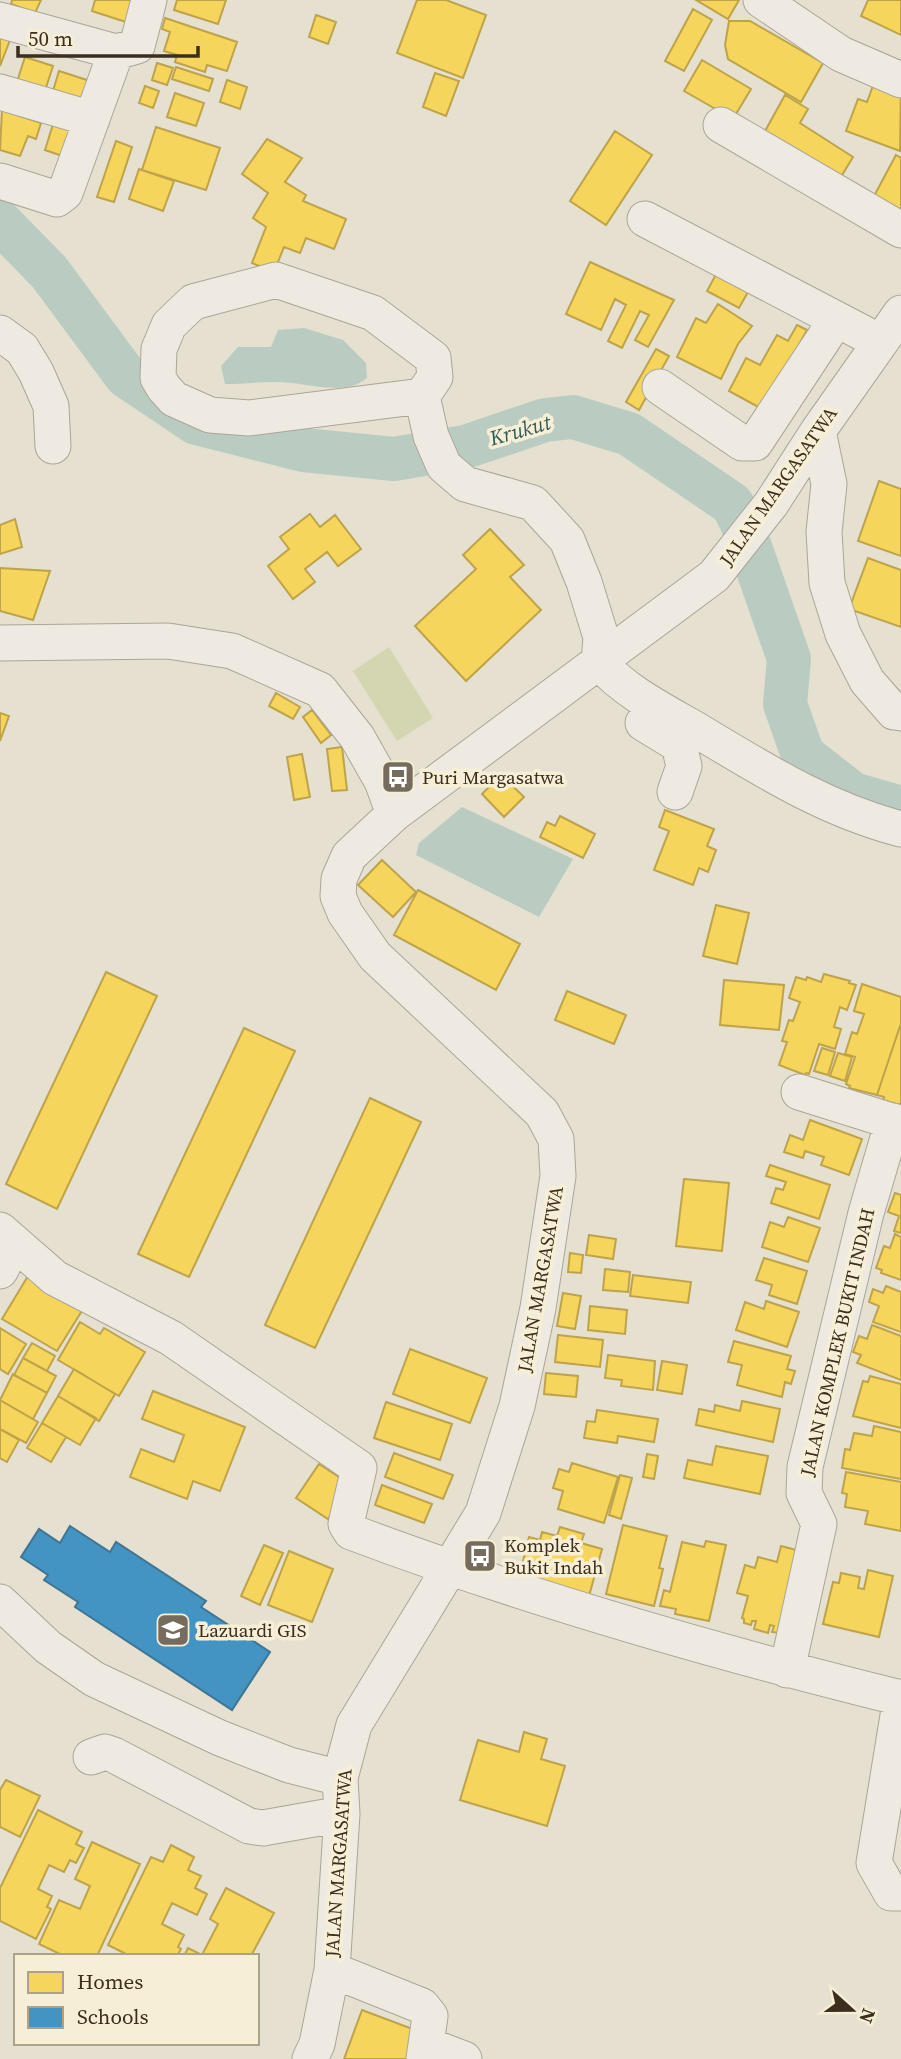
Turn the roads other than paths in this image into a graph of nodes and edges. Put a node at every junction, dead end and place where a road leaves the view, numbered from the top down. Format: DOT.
graph roads {
  1 [pos="149,0"];
  2 [pos="761,0"];
  3 [pos="0,20"];
  4 [pos="116,52"];
  5 [pos="901,80"];
  6 [pos="0,92"];
  7 [pos="92,119"];
  8 [pos="721,125"];
  9 [pos="0,181"];
  10 [pos="646,219"];
  11 [pos="901,230"];
  12 [pos="901,313"];
  13 [pos="836,320"];
  14 [pos="0,332"];
  15 [pos="880,342"];
  16 [pos="660,387"];
  17 [pos="422,396"];
  18 [pos="818,430"];
  19 [pos="52,446"];
  20 [pos="0,643"];
  21 [pos="599,662"];
  22 [pos="571,682"];
  23 [pos="901,713"];
  24 [pos="675,792"];
  25 [pos="394,814"];
  26 [pos="901,829"];
  27 [pos="799,1092"];
  28 [pos="897,1123"];
  29 [pos="5,1248"];
  30 [pos="451,1569"];
  31 [pos="0,1602"];
  32 [pos="787,1670"];
  33 [pos="901,1698"];
  34 [pos="91,1757"];
  35 [pos="340,1778"];
  36 [pos="342,1814"];
  37 [pos="901,1893"];
  38 [pos="332,1970"];
  39 [pos="426,2052"];
  40 [pos="310,2059"];
  41 [pos="464,2059"];
  1 -- 4 [label="street"];
  2 -- 5 [label="street"];
  3 -- 4 [label="street"];
  4 -- 7 [label="street"];
  6 -- 7 [label="street"];
  7 -- 9 [label="street"];
  8 -- 11 [label="street"];
  10 -- 13 [label="street"];
  12 -- 15 [label="street, JALAN MARGASATWA"];
  13 -- 15 [label="street"];
  13 -- 16 [label="street"];
  14 -- 19 [label="street"];
  15 -- 18 [label="street, JALAN MARGASATWA"];
  17 -- 17 [label="street"];
  17 -- 21 [label="street"];
  18 -- 21 [label="street, JALAN MARGASATWA"];
  18 -- 23 [label="street"];
  20 -- 25 [label="street"];
  21 -- 22 [label="street, JALAN MARGASATWA"];
  21 -- 26 [label="street"];
  22 -- 24 [label="street"];
  22 -- 25 [label="street, JALAN MARGASATWA"];
  25 -- 30 [label="street, JALAN MARGASATWA"];
  27 -- 28 [label="street, JALAN KOMPLEK BUKIT INDAH"];
  28 -- 32 [label="street, JALAN KOMPLEK BUKIT INDAH"];
  29 -- 30 [label="street"];
  30 -- 32 [label="street"];
  30 -- 35 [label="street, JALAN MARGASATWA"];
  31 -- 35 [label="street"];
  32 -- 33 [label="street"];
  33 -- 37 [label="street"];
  34 -- 36 [label="street"];
  35 -- 36 [label="street, JALAN MARGASATWA"];
  36 -- 38 [label="street, JALAN MARGASATWA"];
  38 -- 39 [label="street"];
  38 -- 40 [label="street, JALAN MARGASATWA"];
  39 -- 41 [label="street"];
}
